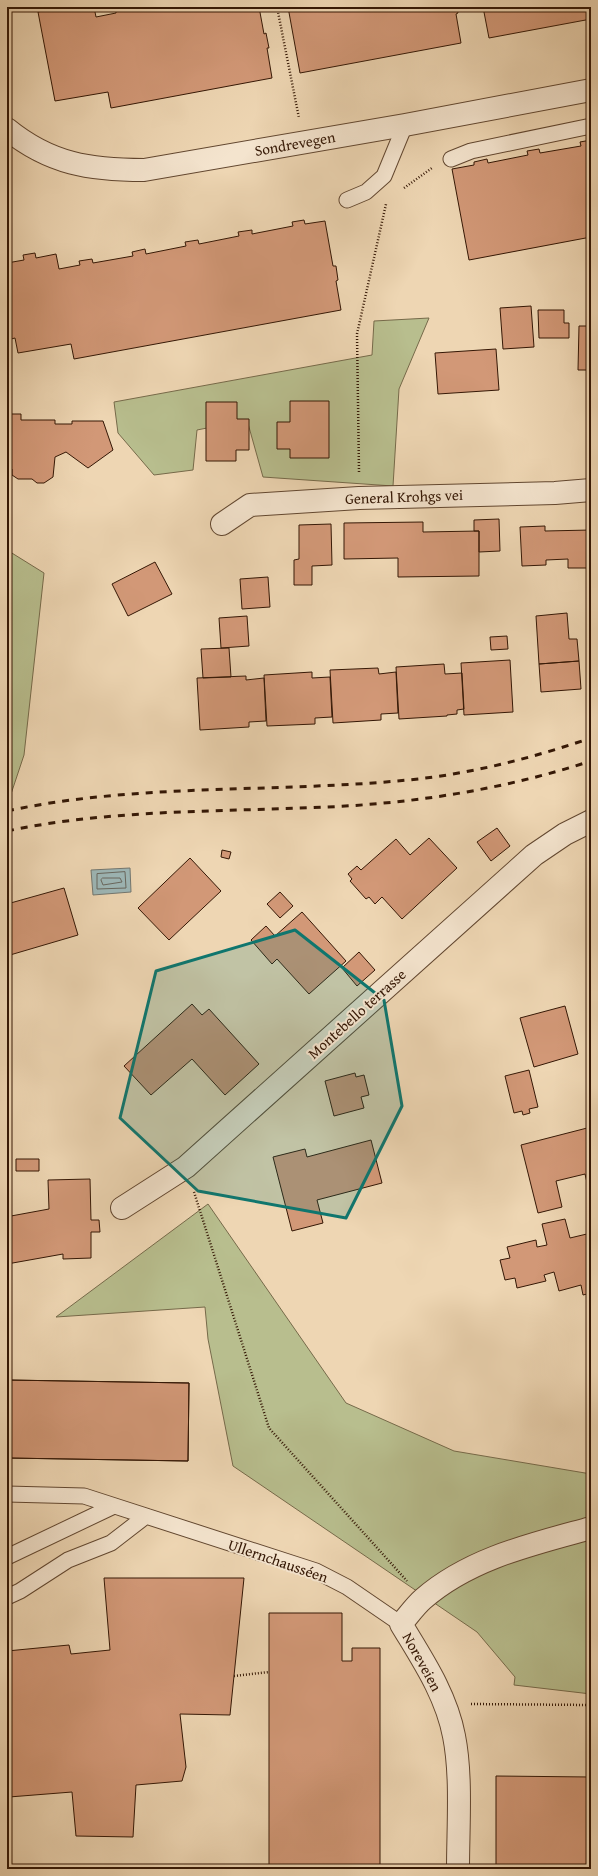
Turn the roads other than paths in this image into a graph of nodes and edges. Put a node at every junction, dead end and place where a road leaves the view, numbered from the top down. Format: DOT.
graph roads {
  1 [pos="591,90"];
  2 [pos="405,126"];
  3 [pos="591,126"];
  4 [pos="7,129"];
  5 [pos="451,159"];
  6 [pos="347,200"];
  7 [pos="591,490"];
  8 [pos="222,524"];
  9 [pos="591,820"];
  10 [pos="122,1208"];
  11 [pos="7,1494"];
  12 [pos="114,1506"];
  13 [pos="146,1516"];
  14 [pos="591,1528"];
  15 [pos="7,1557"];
  16 [pos="7,1597"];
  17 [pos="401,1624"];
  18 [pos="458,1869"];
  1 -- 2 [label="street, Sondrevegen"];
  2 -- 4 [label="street, Sondrevegen"];
  2 -- 6 [label="lane"];
  3 -- 5 [label="lane"];
  7 -- 8 [label="street, General Krohgs vei"];
  9 -- 10 [label="street, Montebello terrasse"];
  11 -- 12 [label="lane, Ullernchausséen"];
  12 -- 13 [label="lane, Ullernchausséen"];
  12 -- 15 [label="lane"];
  13 -- 16 [label="lane"];
  13 -- 17 [label="lane, Ullernchausséen"];
  14 -- 17 [label="street, Noreveien"];
  17 -- 18 [label="street, Noreveien"];
}
